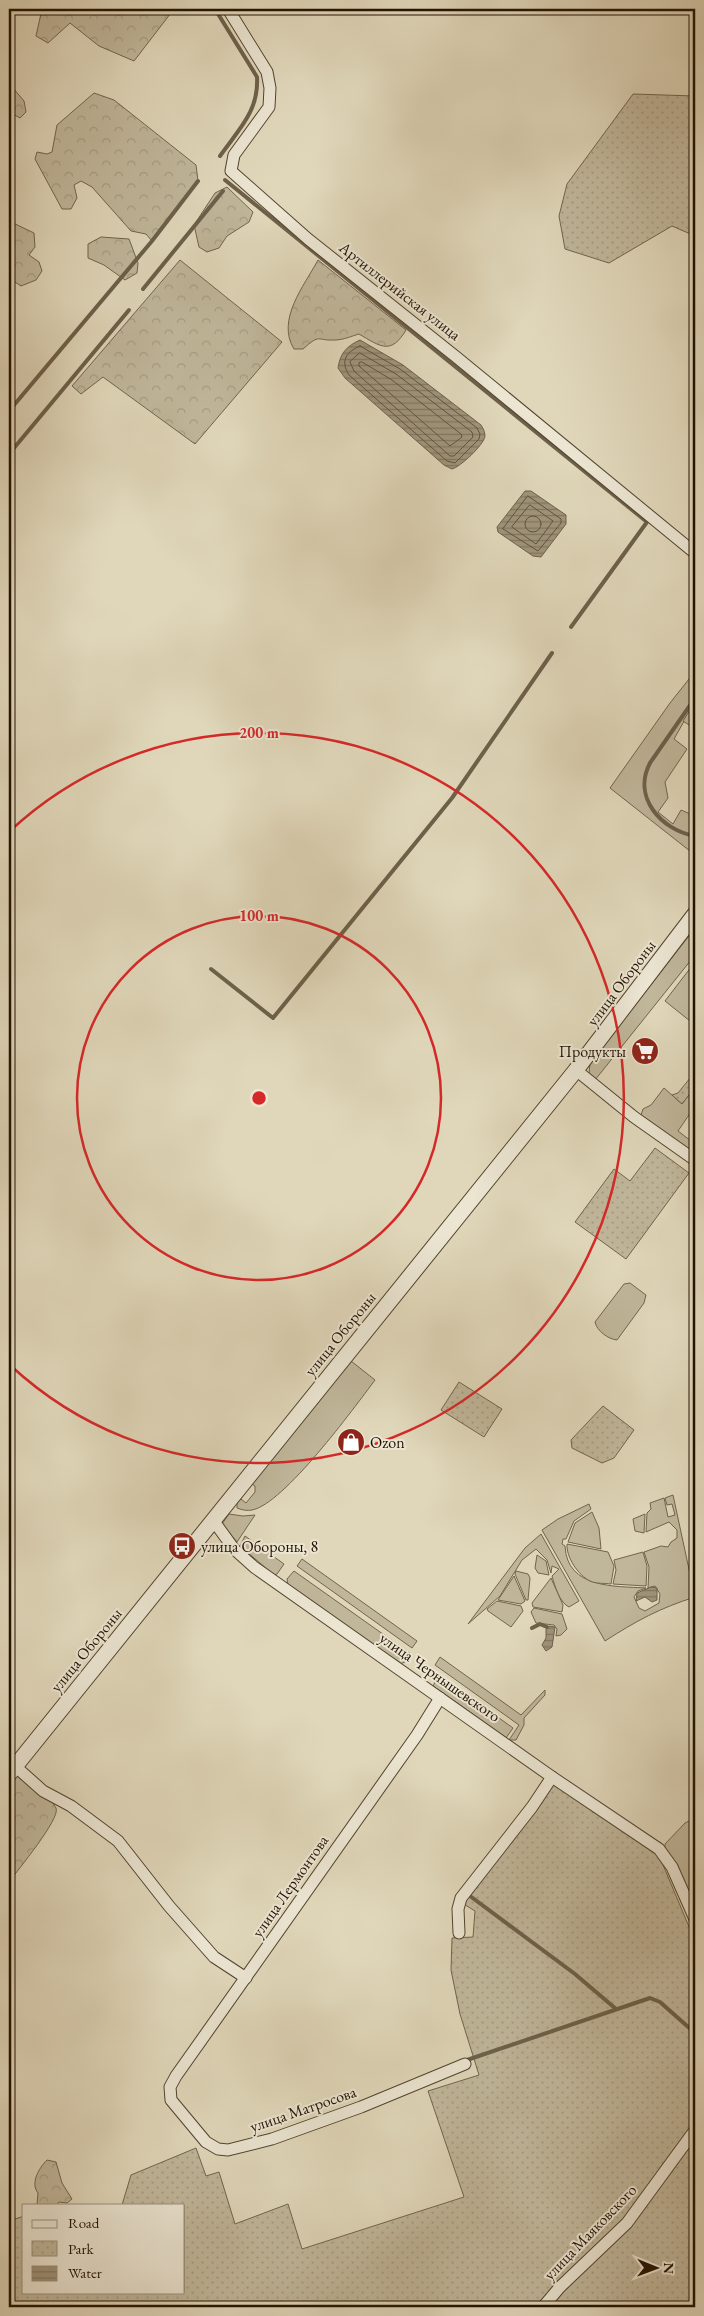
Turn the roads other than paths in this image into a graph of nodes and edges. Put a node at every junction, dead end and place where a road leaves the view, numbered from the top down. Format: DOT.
graph roads {
  1 [pos="228,9"];
  2 [pos="695,552"];
  3 [pos="695,914"];
  4 [pos="576,1070"];
  5 [pos="695,1160"];
  6 [pos="213,1520"];
  7 [pos="440,1698"];
  8 [pos="12,1770"];
  9 [pos="552,1777"];
  10 [pos="695,1919"];
  11 [pos="459,1933"];
  12 [pos="246,1978"];
  13 [pos="464,2064"];
  14 [pos="170,2094"];
  15 [pos="695,2130"];
  16 [pos="542,2307"];
  1 -- 2 [label="street, Артиллерийская улица"];
  3 -- 4 [label="street, улица Обороны"];
  4 -- 5 [label="street"];
  4 -- 6 [label="street, улица Обороны"];
  6 -- 7 [label="street, улица Чернышевского"];
  6 -- 8 [label="street, улица Обороны"];
  7 -- 9 [label="street, улица Чернышевского"];
  7 -- 12 [label="street, улица Лермонтова"];
  8 -- 12 [label="street"];
  9 -- 10 [label="street, улица Чернышевского"];
  9 -- 11 [label="street"];
  12 -- 14 [label="street, улица Лермонтова"];
  13 -- 14 [label="street, улица Матросова"];
  15 -- 16 [label="street, улица Маяковского"];
}
